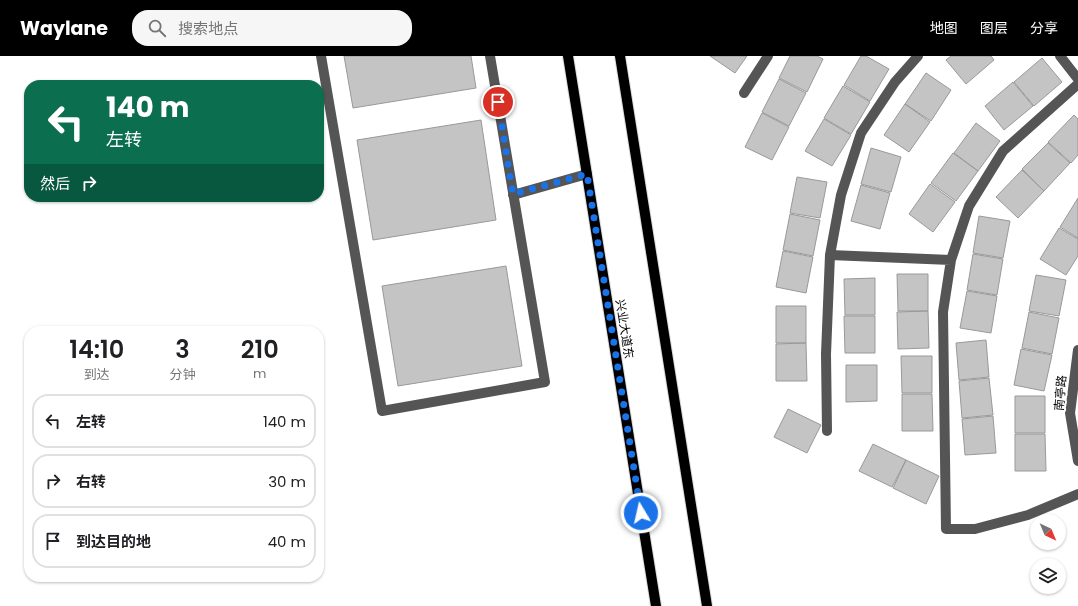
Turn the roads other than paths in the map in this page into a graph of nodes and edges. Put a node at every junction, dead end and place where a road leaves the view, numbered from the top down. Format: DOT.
graph roads {
  1 [pos="322,56"];
  2 [pos="490,56"];
  3 [pos="568,56"];
  4 [pos="620,56"];
  5 [pos="768,56"];
  6 [pos="918,56"];
  7 [pos="1060,56"];
  8 [pos="1078,79"];
  9 [pos="1078,84"];
  10 [pos="744,93"];
  11 [pos="587,174"];
  12 [pos="513,194"];
  13 [pos="830,256"];
  14 [pos="951,260"];
  15 [pos="1078,350"];
  16 [pos="827,431"];
  17 [pos="1078,461"];
  18 [pos="1078,494"];
  19 [pos="656,606"];
  20 [pos="707,606"];
  1 -- 12 [label="street"];
  2 -- 12 [label="street"];
  3 -- 11 [label="main road, 兴业大道东"];
  4 -- 20 [label="main road"];
  5 -- 10 [label="street"];
  6 -- 13 [label="street"];
  7 -- 8 [label="street"];
  9 -- 14 [label="street"];
  11 -- 12 [label="street"];
  11 -- 19 [label="main road, 兴业大道东"];
  13 -- 14 [label="street"];
  13 -- 16 [label="street"];
  14 -- 18 [label="street"];
  15 -- 17 [label="street, 南亭路"];
}
